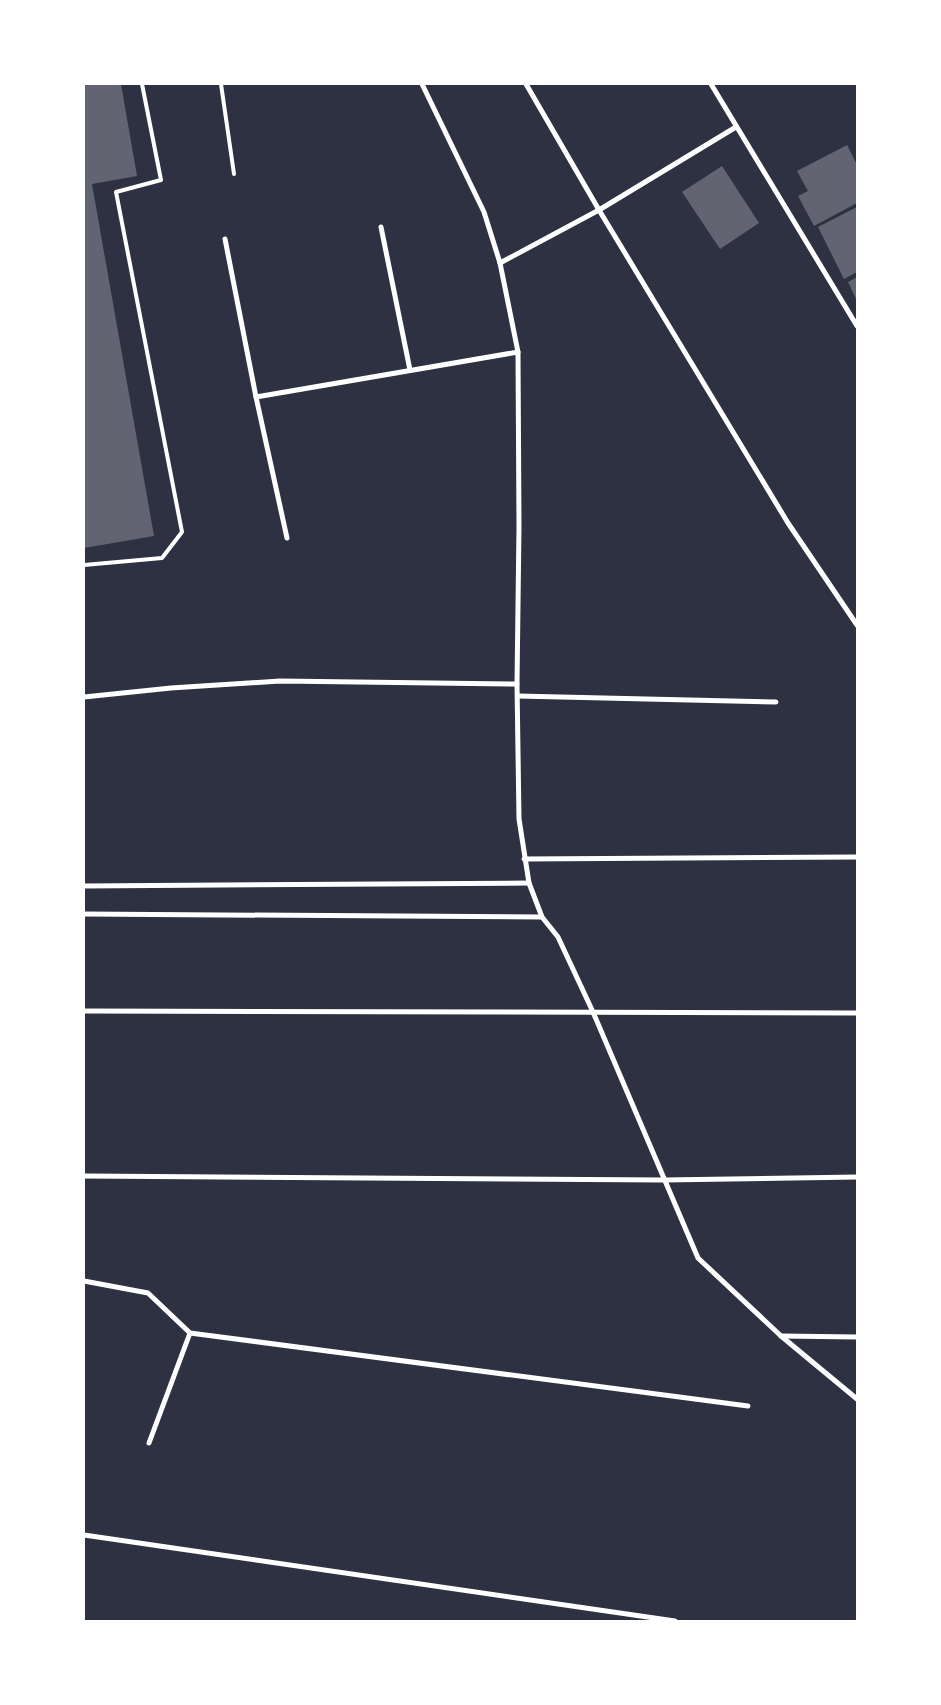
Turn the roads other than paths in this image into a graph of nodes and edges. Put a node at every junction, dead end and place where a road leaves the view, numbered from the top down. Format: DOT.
graph roads {
  1 [pos="142,84"];
  2 [pos="221,84"];
  3 [pos="422,84"];
  4 [pos="526,84"];
  5 [pos="711,84"];
  6 [pos="736,128"];
  7 [pos="234,174"];
  8 [pos="599,210"];
  9 [pos="381,227"];
  10 [pos="226,239"];
  11 [pos="500,264"];
  12 [pos="857,326"];
  13 [pos="518,352"];
  14 [pos="410,370"];
  15 [pos="256,396"];
  16 [pos="287,538"];
  17 [pos="84,565"];
  18 [pos="857,625"];
  19 [pos="517,684"];
  20 [pos="518,696"];
  21 [pos="84,697"];
  22 [pos="776,702"];
  23 [pos="857,857"];
  24 [pos="524,859"];
  25 [pos="529,883"];
  26 [pos="84,886"];
  27 [pos="84,914"];
  28 [pos="542,917"];
  29 [pos="84,1011"];
  30 [pos="593,1012"];
  31 [pos="857,1013"];
  32 [pos="84,1176"];
  33 [pos="857,1177"];
  34 [pos="664,1180"];
  35 [pos="84,1281"];
  36 [pos="190,1333"];
  37 [pos="781,1336"];
  38 [pos="857,1337"];
  39 [pos="857,1399"];
  40 [pos="748,1406"];
  41 [pos="149,1443"];
  42 [pos="84,1535"];
  43 [pos="675,1621"];
  1 -- 17 [label="lane"];
  2 -- 7 [label="lane"];
  3 -- 11 [label="street"];
  4 -- 8 [label="street"];
  5 -- 6 [label="street"];
  6 -- 8 [label="street"];
  6 -- 12 [label="street"];
  8 -- 11 [label="street"];
  8 -- 18 [label="street"];
  9 -- 14 [label="street"];
  10 -- 15 [label="street"];
  11 -- 13 [label="street"];
  13 -- 14 [label="street"];
  13 -- 19 [label="street"];
  14 -- 15 [label="street"];
  15 -- 16 [label="street"];
  19 -- 20 [label="street"];
  19 -- 21 [label="street"];
  20 -- 22 [label="street"];
  20 -- 24 [label="street"];
  23 -- 24 [label="street"];
  24 -- 25 [label="street"];
  25 -- 26 [label="street"];
  25 -- 28 [label="street"];
  27 -- 28 [label="street"];
  28 -- 30 [label="street"];
  29 -- 30 [label="street"];
  30 -- 31 [label="street"];
  30 -- 34 [label="street"];
  32 -- 34 [label="street"];
  33 -- 34 [label="street"];
  34 -- 37 [label="street"];
  35 -- 36 [label="street"];
  36 -- 40 [label="street"];
  36 -- 41 [label="street"];
  37 -- 38 [label="street"];
  37 -- 39 [label="street"];
  42 -- 43 [label="street"];
}
